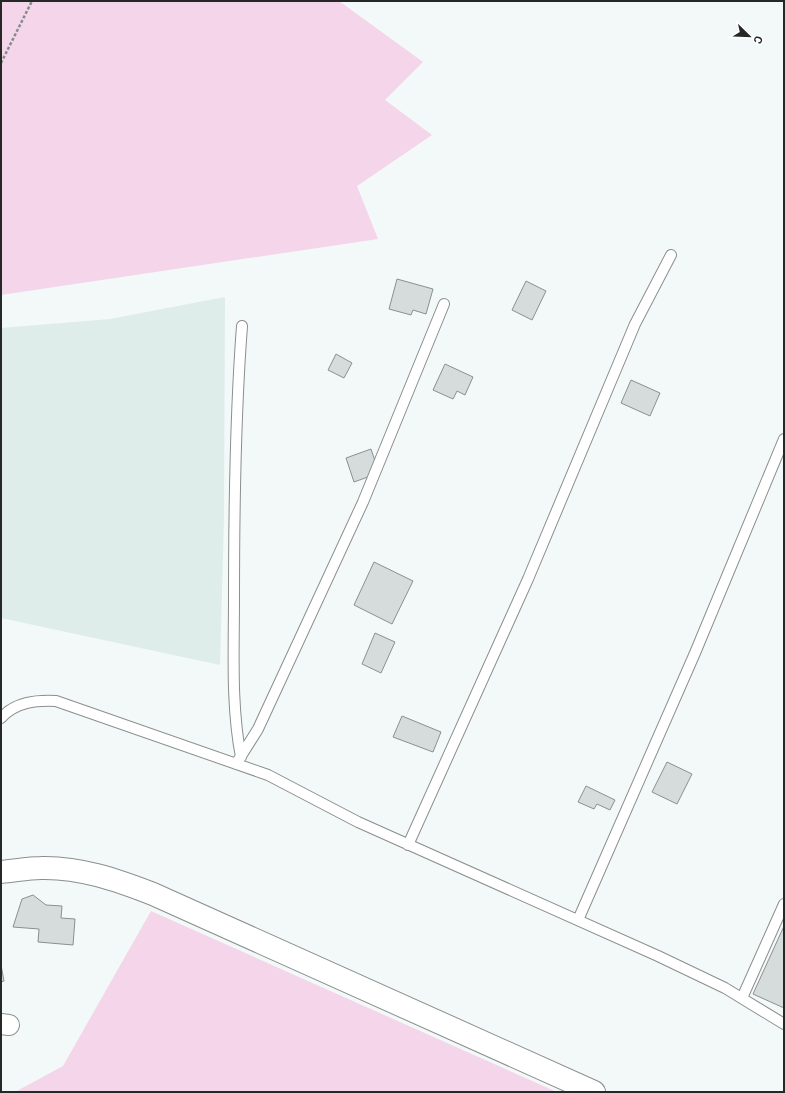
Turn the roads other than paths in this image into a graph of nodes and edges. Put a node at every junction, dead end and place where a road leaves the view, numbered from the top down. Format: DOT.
graph roads {
  1 [pos="671,255"];
  2 [pos="444,304"];
  3 [pos="242,326"];
  4 [pos="784,439"];
  5 [pos="1,718"];
  6 [pos="239,760"];
  7 [pos="408,845"];
  8 [pos="1,872"];
  9 [pos="784,904"];
  10 [pos="578,920"];
  11 [pos="742,998"];
  12 [pos="784,1024"];
  13 [pos="594,1092"];
  1 -- 7 [label="lane"];
  2 -- 6 [label="lane"];
  3 -- 6 [label="lane"];
  4 -- 10 [label="lane"];
  5 -- 6 [label="lane"];
  6 -- 7 [label="lane"];
  7 -- 10 [label="lane"];
  8 -- 13 [label="main road"];
  9 -- 11 [label="lane"];
  10 -- 11 [label="lane"];
  11 -- 12 [label="lane"];
}
